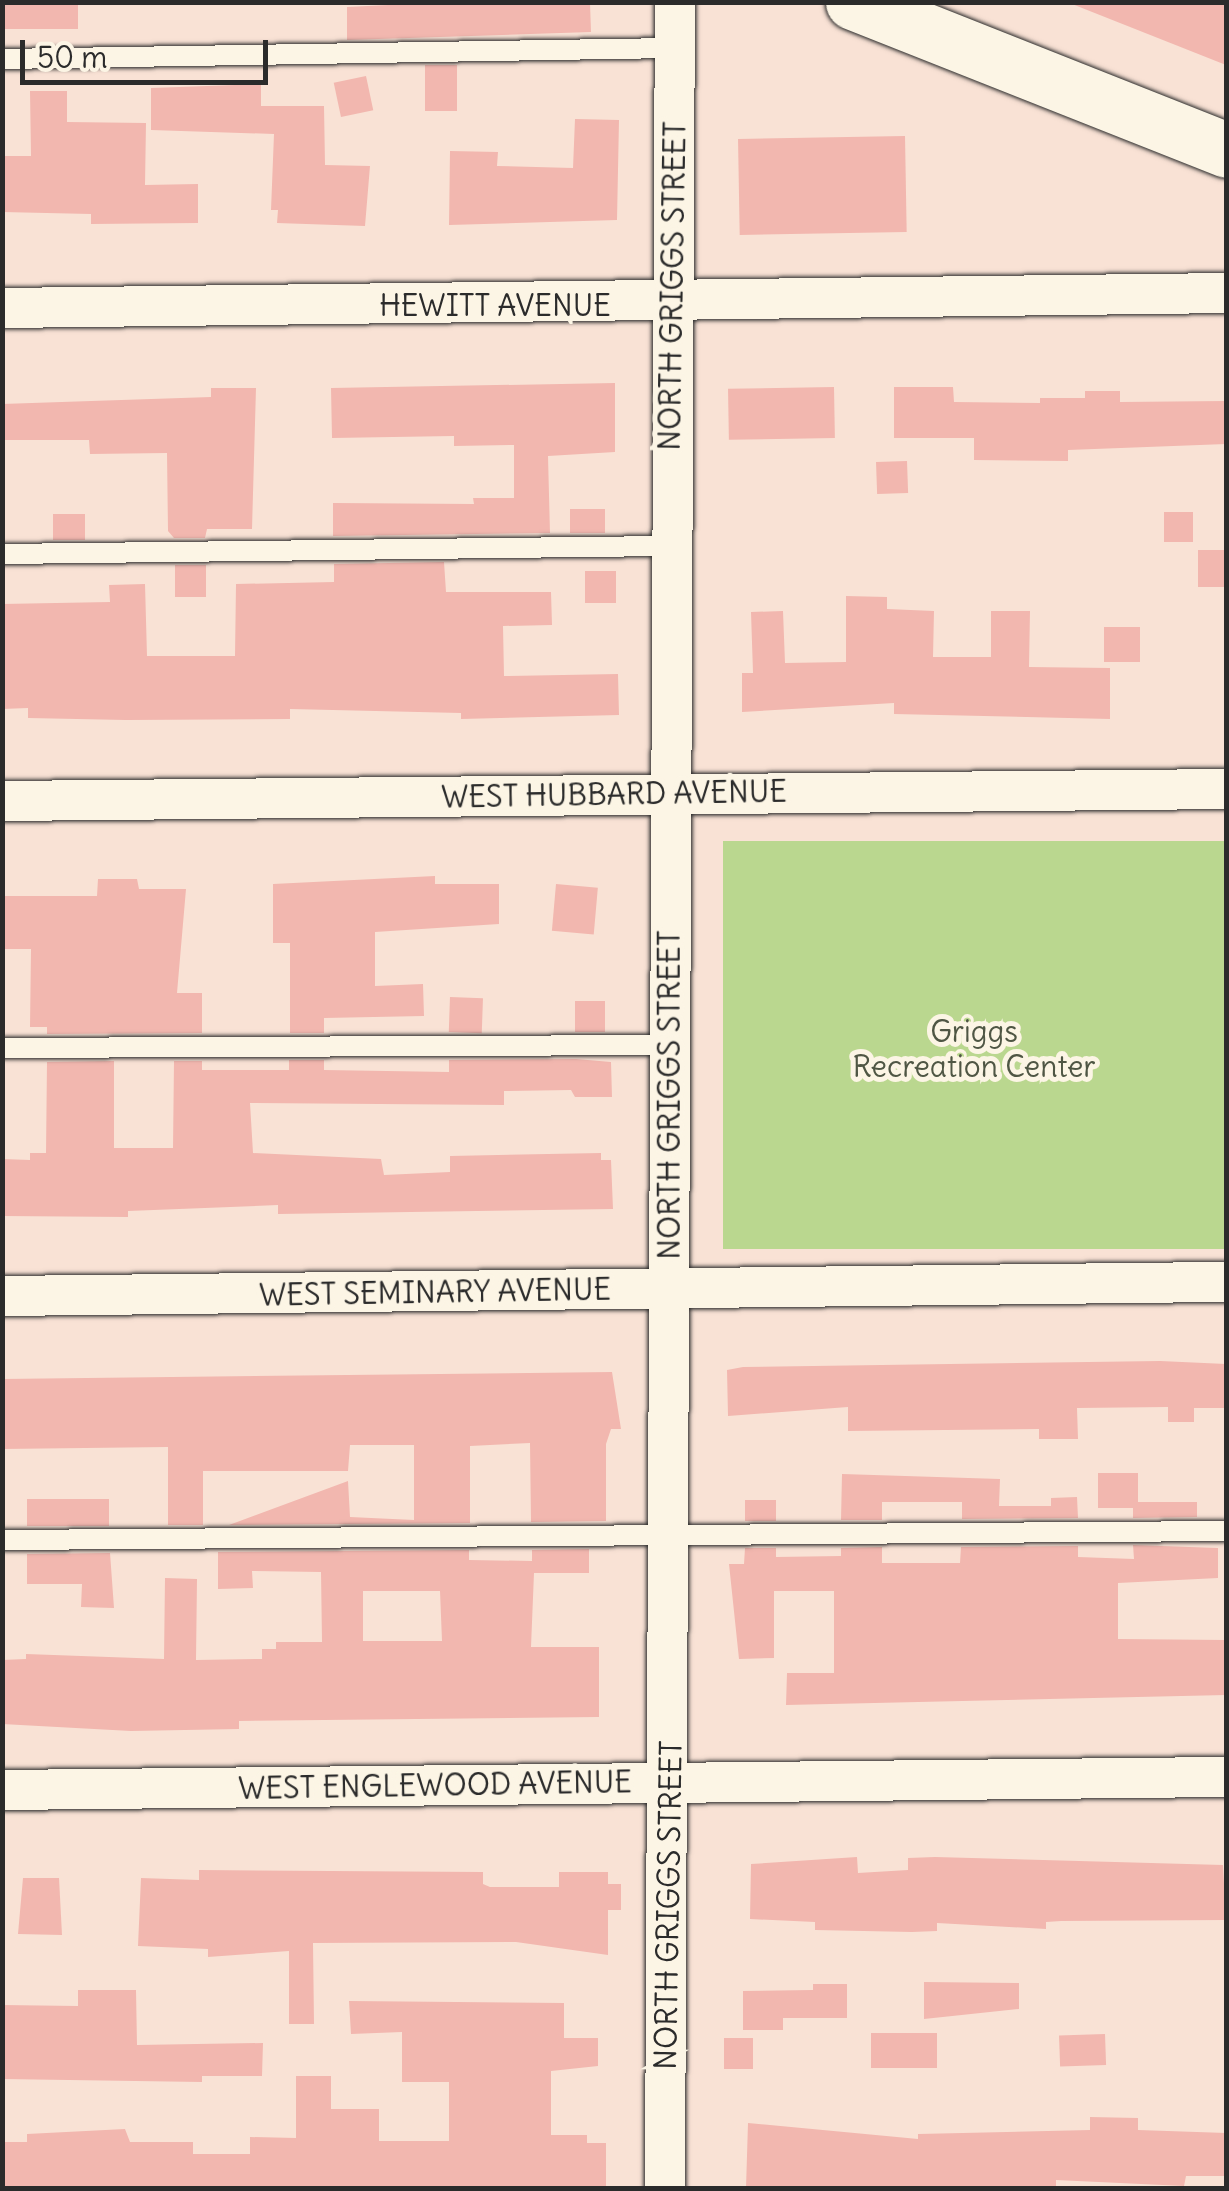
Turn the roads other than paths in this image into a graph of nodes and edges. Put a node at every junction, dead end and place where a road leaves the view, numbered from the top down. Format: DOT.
graph roads {
  1 [pos="675,2"];
  2 [pos="852,2"];
  3 [pos="674,48"];
  4 [pos="2,59"];
  5 [pos="1226,150"];
  6 [pos="1226,293"];
  7 [pos="670,303"];
  8 [pos="2,308"];
  9 [pos="669,546"];
  10 [pos="2,554"];
  11 [pos="1226,789"];
  12 [pos="668,793"];
  13 [pos="2,802"];
  14 [pos="669,1045"];
  15 [pos="2,1048"];
  16 [pos="1226,1282"];
  17 [pos="670,1290"];
  18 [pos="2,1296"];
  19 [pos="1226,1530"];
  20 [pos="671,1536"];
  21 [pos="2,1540"];
  22 [pos="1226,1776"];
  23 [pos="669,1782"];
  24 [pos="2,1790"];
  25 [pos="665,2188"];
  1 -- 3 [label="street, NORTH GRIGGS STREET"];
  2 -- 5 [label="main road"];
  3 -- 4 [label="lane"];
  3 -- 7 [label="street, NORTH GRIGGS STREET"];
  6 -- 7 [label="street, HEWITT AVENUE"];
  7 -- 8 [label="street, HEWITT AVENUE"];
  7 -- 9 [label="street, NORTH GRIGGS STREET"];
  9 -- 10 [label="lane"];
  9 -- 12 [label="street, NORTH GRIGGS STREET"];
  11 -- 12 [label="street, WEST HUBBARD AVENUE"];
  12 -- 13 [label="street, WEST HUBBARD AVENUE"];
  12 -- 14 [label="street, NORTH GRIGGS STREET"];
  14 -- 15 [label="lane"];
  14 -- 17 [label="street, NORTH GRIGGS STREET"];
  16 -- 17 [label="street, WEST SEMINARY AVENUE"];
  17 -- 18 [label="street, WEST SEMINARY AVENUE"];
  17 -- 20 [label="street, NORTH GRIGGS STREET"];
  19 -- 20 [label="lane"];
  20 -- 21 [label="lane"];
  20 -- 23 [label="street, NORTH GRIGGS STREET"];
  22 -- 23 [label="street, WEST ENGLEWOOD AVENUE"];
  23 -- 24 [label="street, WEST ENGLEWOOD AVENUE"];
  23 -- 25 [label="street, NORTH GRIGGS STREET"];
}
